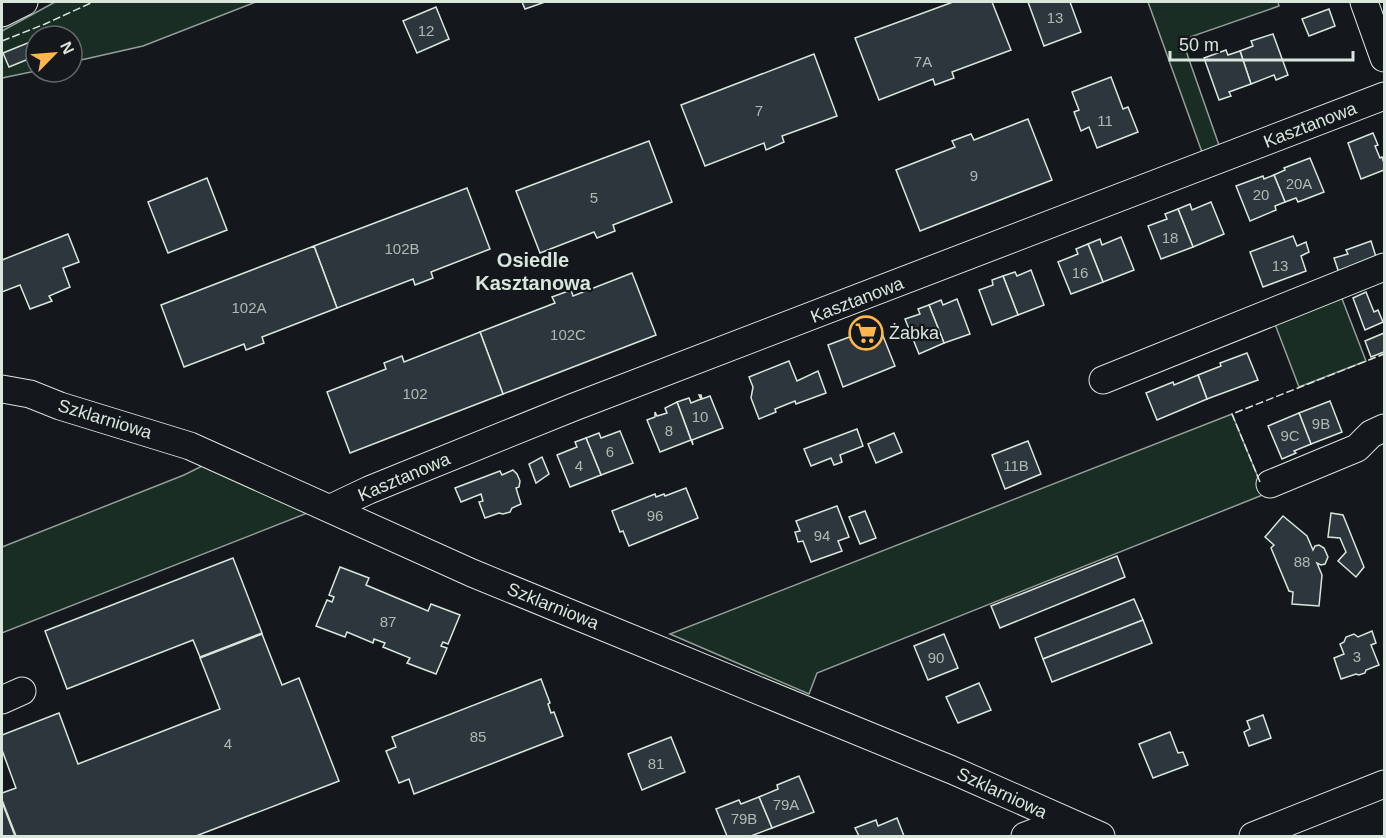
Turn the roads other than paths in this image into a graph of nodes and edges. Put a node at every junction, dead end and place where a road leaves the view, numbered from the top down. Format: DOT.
graph roads {
  1 [pos="24,2"];
  2 [pos="1364,2"];
  3 [pos="2,13"];
  4 [pos="1384,58"];
  5 [pos="1384,96"];
  6 [pos="1384,267"];
  7 [pos="1103,380"];
  8 [pos="2,389"];
  9 [pos="1384,428"];
  10 [pos="1270,484"];
  11 [pos="331,508"];
  12 [pos="1384,784"];
  13 [pos="1064,821"];
  14 [pos="1025,837"];
  15 [pos="1101,837"];
  16 [pos="1253,837"];
  1 -- 3 [label="street"];
  2 -- 4 [label="street"];
  5 -- 11 [label="street, Kasztanowa"];
  6 -- 7 [label="street"];
  8 -- 11 [label="street, Szklarniowa"];
  9 -- 10 [label="street"];
  11 -- 13 [label="street, Szklarniowa"];
  12 -- 16 [label="street"];
  13 -- 14 [label="street"];
  13 -- 15 [label="street, Szklarniowa"];
}
